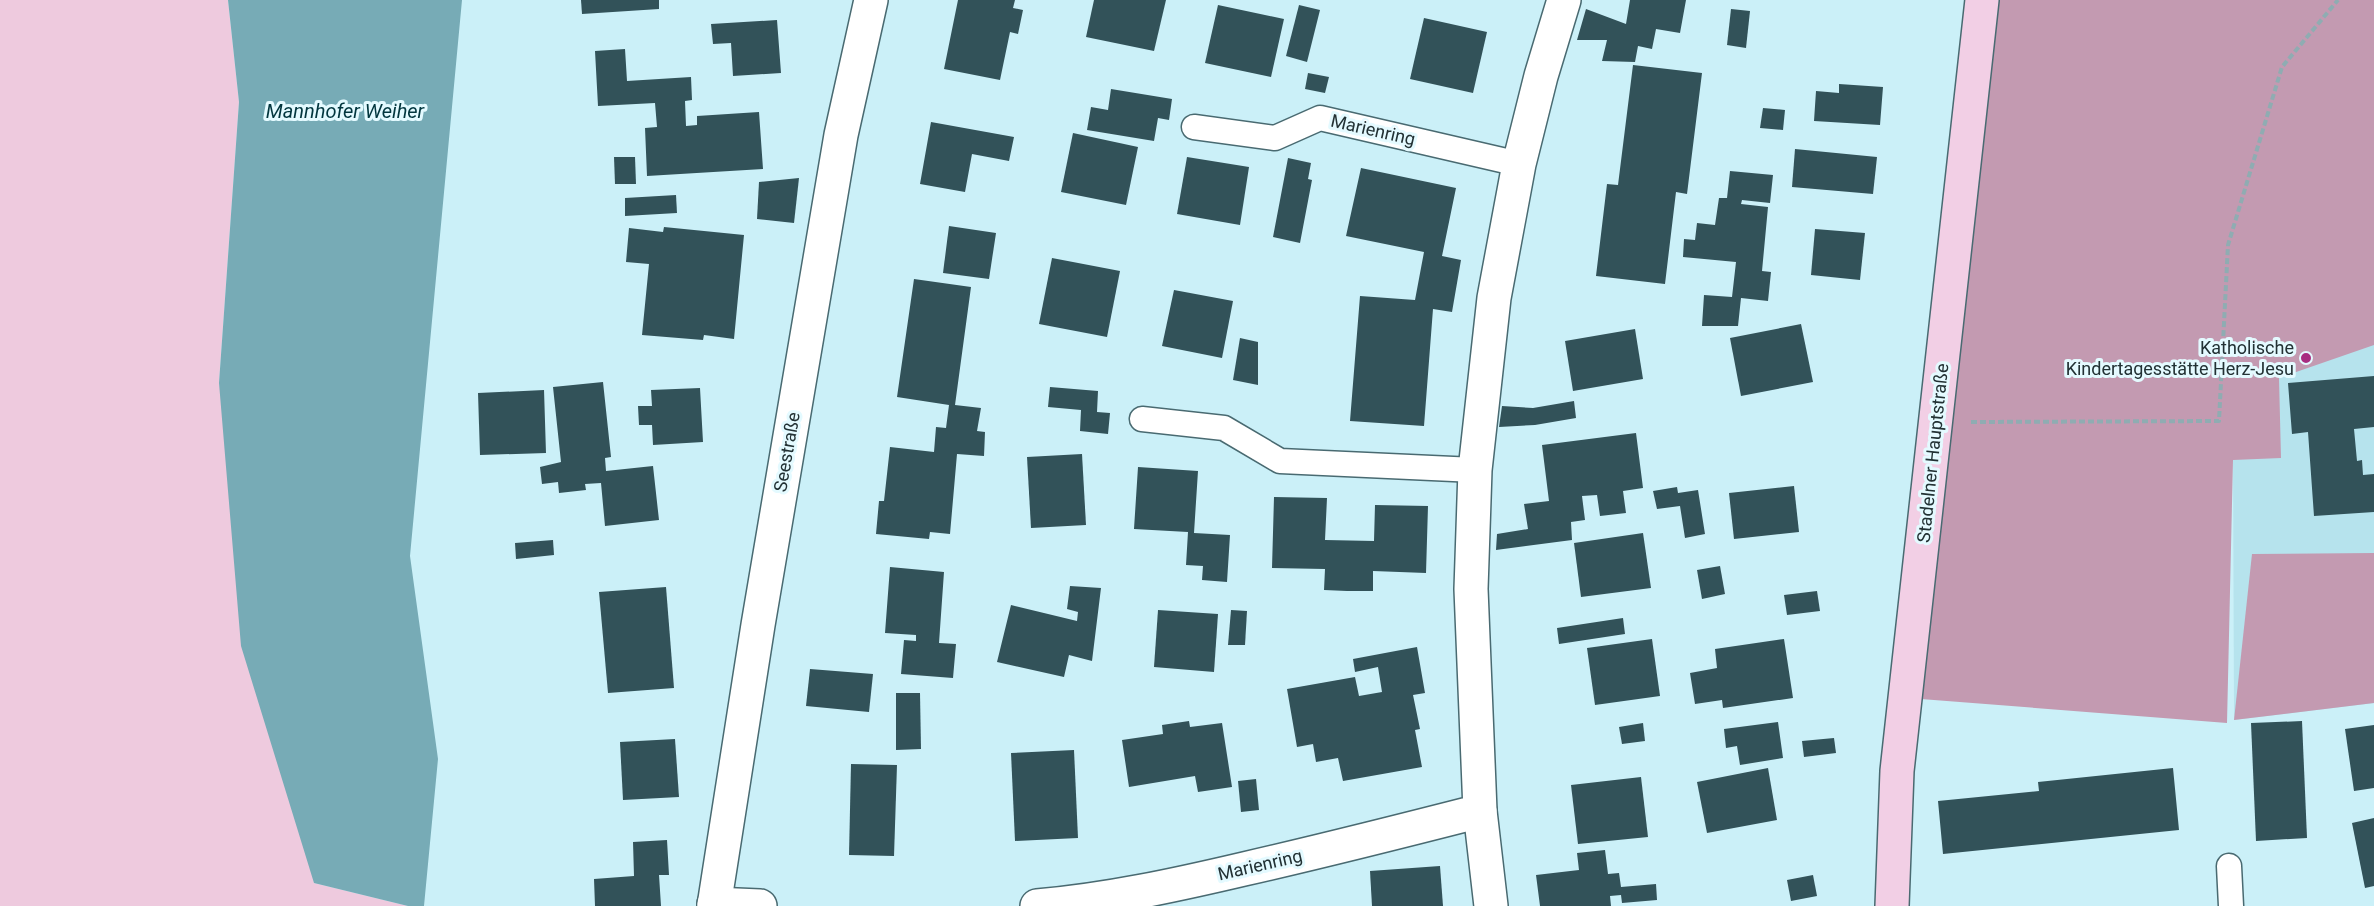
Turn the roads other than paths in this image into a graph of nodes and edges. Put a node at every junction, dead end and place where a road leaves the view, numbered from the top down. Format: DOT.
graph roads {
  1 [pos="871,0"];
  2 [pos="1564,0"];
  3 [pos="1982,0"];
  4 [pos="1194,127"];
  5 [pos="1519,164"];
  6 [pos="1142,418"];
  7 [pos="1475,470"];
  8 [pos="1480,811"];
  9 [pos="2229,866"];
  10 [pos="714,905"];
  11 [pos="760,906"];
  12 [pos="1037,906"];
  13 [pos="1491,906"];
  14 [pos="1892,906"];
  15 [pos="2231,906"];
  1 -- 10 [label="street, Seestraße"];
  2 -- 5 [label="street"];
  3 -- 14 [label="main road, Stadelner Hauptstraße"];
  4 -- 5 [label="lane, Marienring"];
  5 -- 7 [label="street"];
  6 -- 7 [label="lane"];
  7 -- 8 [label="street"];
  8 -- 12 [label="street, Marienring"];
  8 -- 13 [label="street"];
  9 -- 15 [label="lane"];
  10 -- 11 [label="street"];
}
